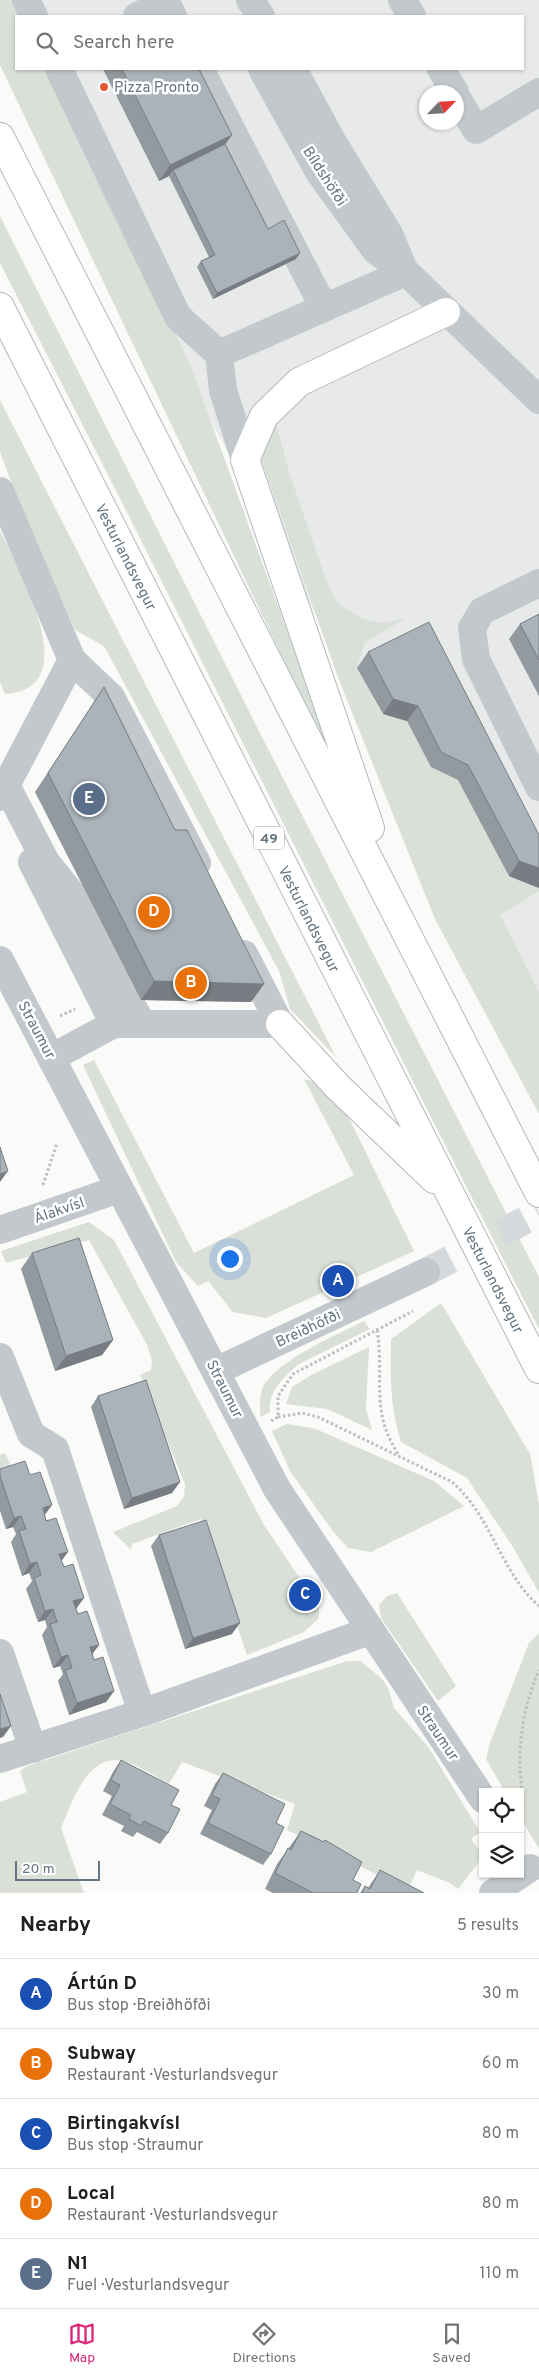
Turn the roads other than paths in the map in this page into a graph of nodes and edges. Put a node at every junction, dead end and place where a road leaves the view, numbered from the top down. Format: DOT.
graph roads {
  1 [pos="26,0"];
  2 [pos="241,0"];
  3 [pos="250,0"];
  4 [pos="402,0"];
  5 [pos="168,6"];
  6 [pos="34,15"];
  7 [pos="141,15"];
  8 [pos="245,15"];
  9 [pos="260,15"];
  10 [pos="411,15"];
  11 [pos="59,70"];
  12 [pos="201,70"];
  13 [pos="263,70"];
  14 [pos="294,70"];
  15 [pos="442,70"];
  16 [pos="451,85"];
  17 [pos="539,92"];
  18 [pos="464,108"];
  19 [pos="0,137"];
  20 [pos="405,271"];
  21 [pos="0,307"];
  22 [pos="324,308"];
  23 [pos="446,312"];
  24 [pos="219,354"];
  25 [pos="539,400"];
  26 [pos="245,460"];
  27 [pos="0,491"];
  28 [pos="539,584"];
  29 [pos="72,660"];
  30 [pos="539,787"];
  31 [pos="2,794"];
  32 [pos="207,883"];
  33 [pos="402,922"];
  34 [pos="234,936"];
  35 [pos="0,960"];
  36 [pos="114,1024"];
  37 [pos="142,1024"];
  38 [pos="280,1024"];
  39 [pos="51,1058"];
  40 [pos="119,1189"];
  41 [pos="539,1193"];
  42 [pos="449,1194"];
  43 [pos="0,1230"];
  44 [pos="426,1272"];
  45 [pos="0,1357"];
  46 [pos="539,1368"];
  47 [pos="216,1371"];
  48 [pos="369,1631"];
  49 [pos="0,1653"];
  50 [pos="142,1713"];
  51 [pos="34,1748"];
  52 [pos="0,1759"];
  53 [pos="479,1792"];
  54 [pos="530,1868"];
  55 [pos="493,1893"];
  1 -- 6 [label="street"];
  2 -- 8 [label="street"];
  3 -- 9 [label="street"];
  4 -- 10 [label="street"];
  5 -- 7 [label="street"];
  11 -- 24 [label="street"];
  12 -- 22 [label="street"];
  13 -- 20 [label="street, Bíldshöfði"];
  14 -- 20 [label="street, Bíldshöfði"];
  15 -- 16 [label="street"];
  17 -- 18 [label="street"];
  19 -- 33 [label="highway"];
  20 -- 22 [label="street"];
  20 -- 23 [label="street, Bíldshöfði"];
  21 -- 42 [label="highway, Vesturlandsvegur / 49"];
  22 -- 24 [label="street"];
  23 -- 25 [label="street, Bíldshöfði"];
  23 -- 26 [label="highway"];
  24 -- 26 [label="street"];
  26 -- 33 [label="highway"];
  27 -- 29 [label="street"];
  28 -- 30 [label="street"];
  29 -- 31 [label="street"];
  29 -- 32 [label="street"];
  31 -- 36 [label="street"];
  31 -- 37 [label="street"];
  33 -- 41 [label="highway"];
  34 -- 38 [label="street"];
  35 -- 39 [label="street, Straumur"];
  36 -- 37 [label="street"];
  36 -- 39 [label="street"];
  37 -- 38 [label="street"];
  38 -- 42 [label="highway"];
  39 -- 40 [label="street, Straumur"];
  40 -- 43 [label="street, Álakvísl"];
  40 -- 47 [label="street, Straumur"];
  42 -- 46 [label="highway, Vesturlandsvegur / 49"];
  44 -- 47 [label="street, Breiðhöfði"];
  45 -- 50 [label="street"];
  47 -- 48 [label="street, Straumur"];
  48 -- 50 [label="street"];
  48 -- 53 [label="street, Straumur"];
  49 -- 51 [label="street"];
  50 -- 51 [label="street"];
  51 -- 52 [label="street"];
  54 -- 55 [label="street"];
}
